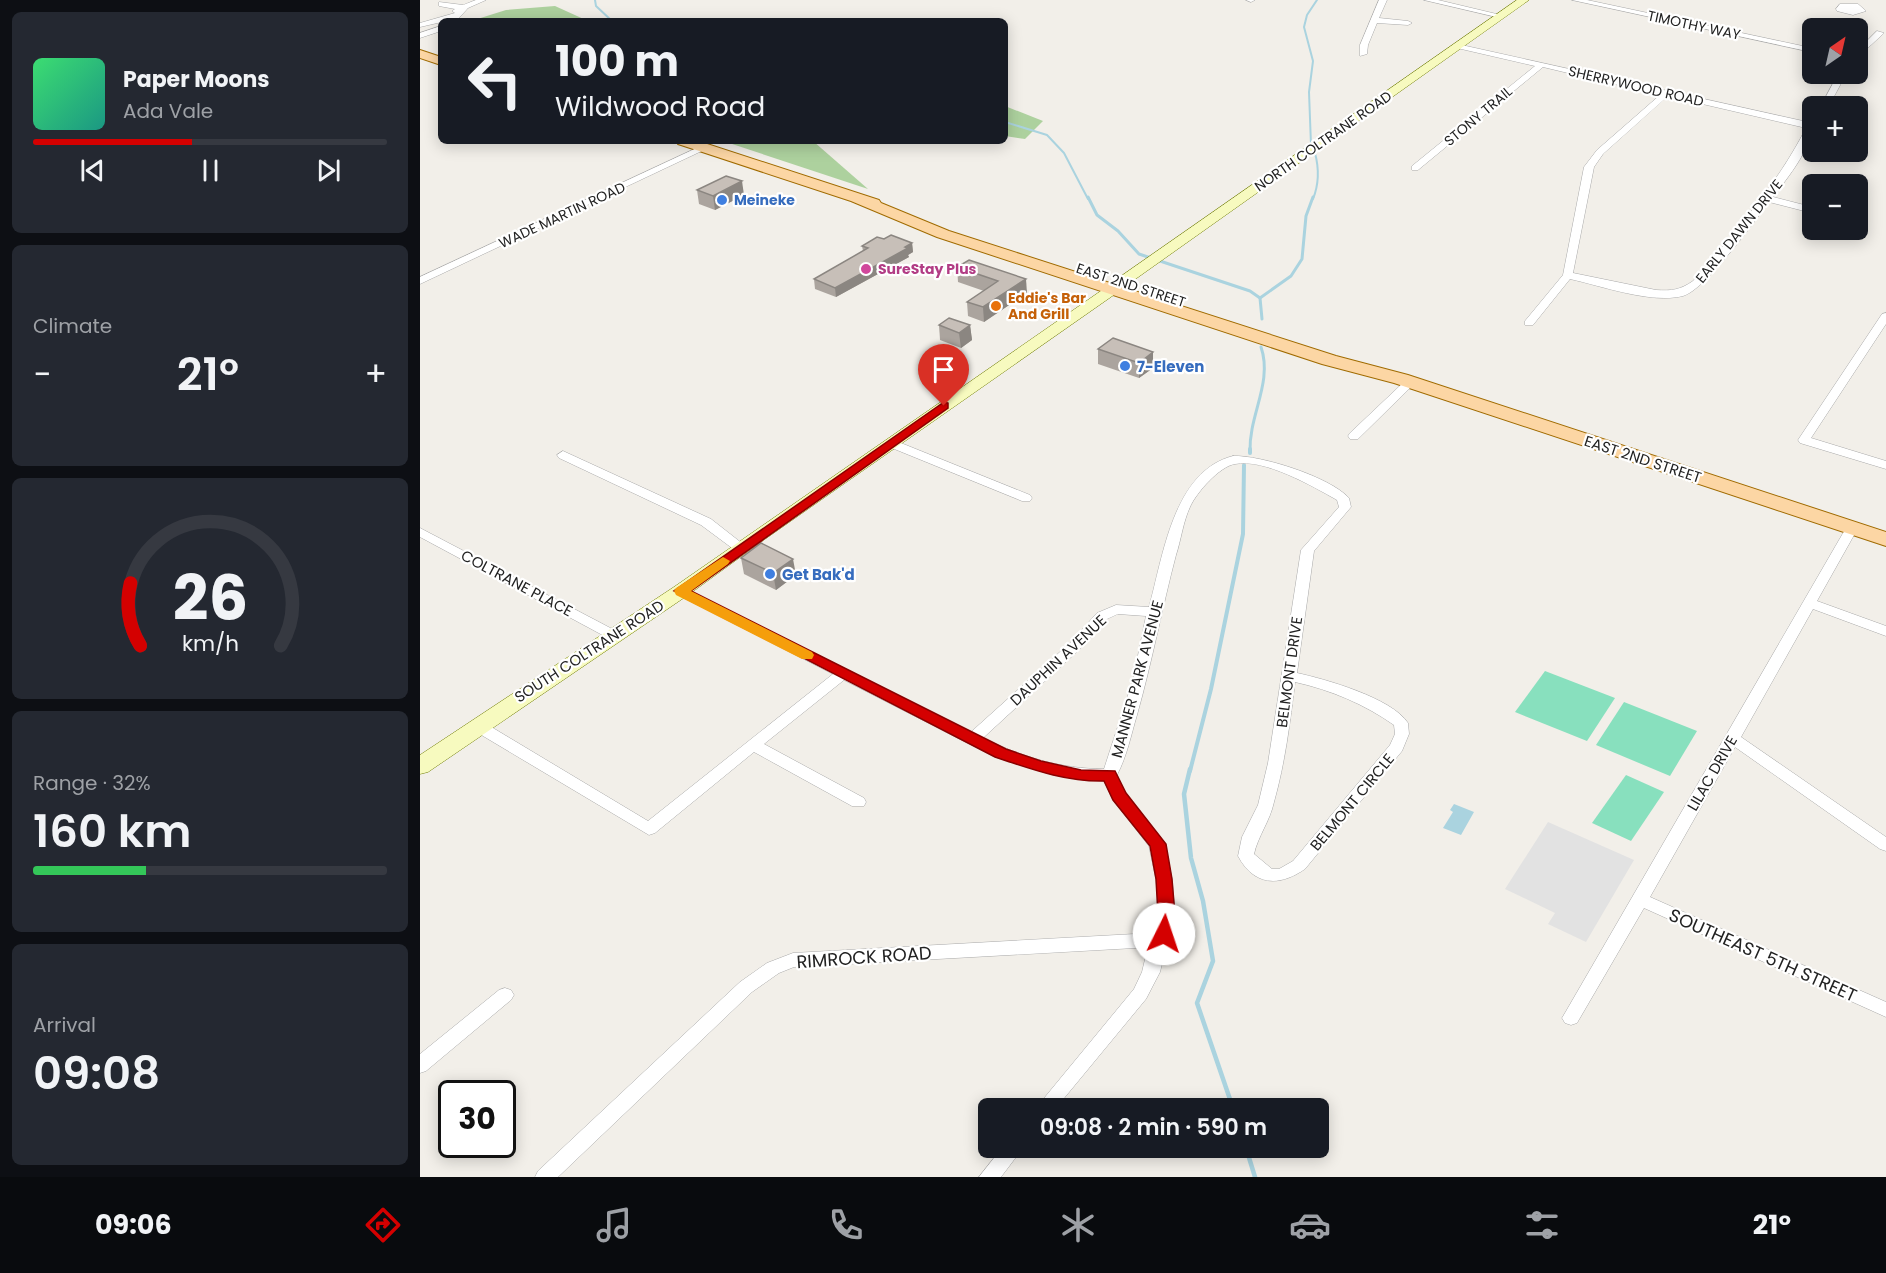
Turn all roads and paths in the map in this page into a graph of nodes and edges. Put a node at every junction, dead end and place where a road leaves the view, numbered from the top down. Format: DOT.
graph roads {
  1 [pos="482,0"];
  2 [pos="1383,0"];
  3 [pos="1428,0"];
  4 [pos="1524,0"];
  5 [pos="1576,0"];
  6 [pos="1449,1"];
  7 [pos="442,4"];
  8 [pos="1504,14"];
  9 [pos="449,18"];
  10 [pos="438,20"];
  11 [pos="1373,20"];
  12 [pos="420,23"];
  13 [pos="1408,23"];
  14 [pos="438,25"];
  15 [pos="1881,33"];
  16 [pos="420,36"];
  17 [pos="1868,45"];
  18 [pos="1460,46"];
  19 [pos="1802,48"];
  20 [pos="420,54"];
  21 [pos="1363,54"];
  22 [pos="438,60"];
  23 [pos="1542,64"];
  24 [pos="1667,93"];
  25 [pos="1802,125"];
  26 [pos="692,144"];
  27 [pos="704,148"];
  28 [pos="1802,148"];
  29 [pos="1415,168"];
  30 [pos="1768,199"];
  31 [pos="858,200"];
  32 [pos="1802,208"];
  33 [pos="943,234"];
  34 [pos="999,241"];
  35 [pos="1568,275"];
  36 [pos="420,281"];
  37 [pos="1118,286"];
  38 [pos="1886,316"];
  39 [pos="1529,323"];
  40 [pos="1881,331"];
  41 [pos="1405,381"];
  42 [pos="1354,436"];
  43 [pos="891,443"];
  44 [pos="562,454"];
  45 [pos="1886,465"];
  46 [pos="1026,498"];
  47 [pos="1343,498"];
  48 [pos="1852,528"];
  49 [pos="420,532"];
  50 [pos="1886,539"];
  51 [pos="741,548"];
  52 [pos="681,591"];
  53 [pos="1809,603"];
  54 [pos="1154,612"];
  55 [pos="1886,631"];
  56 [pos="613,635"];
  57 [pos="843,673"];
  58 [pos="1289,676"];
  59 [pos="478,726"];
  60 [pos="1732,738"];
  61 [pos="973,739"];
  62 [pos="753,746"];
  63 [pos="420,766"];
  64 [pos="1109,775"];
  65 [pos="858,802"];
  66 [pos="1886,845"];
  67 [pos="1246,856"];
  68 [pos="1639,899"];
  69 [pos="1157,948"];
  70 [pos="505,995"];
  71 [pos="1886,1010"];
  72 [pos="1571,1018"];
  73 [pos="420,1065"];
  74 [pos="1053,1098"];
  75 [pos="1005,1158"];
  76 [pos="544,1177"];
  77 [pos="989,1177"];
  1 -- 9 [label="street"];
  2 -- 11 [label="street"];
  3 -- 6 [label="street"];
  4 -- 8 [label="street, NORTH COLTRANE ROAD"];
  5 -- 19 [label="street, TIMOTHY WAY"];
  6 -- 8 [label="street"];
  7 -- 9 [label="street"];
  8 -- 18 [label="street, NORTH COLTRANE ROAD"];
  10 -- 12 [label="street"];
  11 -- 13 [label="street"];
  11 -- 21 [label="street"];
  14 -- 16 [label="street"];
  15 -- 17 [label="street"];
  18 -- 23 [label="street, SHERRYWOOD ROAD"];
  18 -- 37 [label="street, NORTH COLTRANE ROAD"];
  20 -- 22 [label="main road"];
  23 -- 24 [label="street, SHERRYWOOD ROAD"];
  23 -- 29 [label="street, STONY TRAIL"];
  24 -- 25 [label="street, SHERRYWOOD ROAD"];
  24 -- 35 [label="street"];
  26 -- 27 [label="main road, EAST 2ND STREET"];
  27 -- 31 [label="main road, EAST 2ND STREET"];
  27 -- 36 [label="street, WADE MARTIN ROAD"];
  28 -- 30 [label="street, EARLY DAWN DRIVE"];
  30 -- 32 [label="street"];
  30 -- 35 [label="street, EARLY DAWN DRIVE"];
  31 -- 33 [label="main road, EAST 2ND STREET"];
  31 -- 34 [label="main road, EAST 2ND STREET"];
  33 -- 34 [label="main road"];
  33 -- 37 [label="main road, EAST 2ND STREET"];
  34 -- 37 [label="main road, EAST 2ND STREET"];
  35 -- 39 [label="street"];
  37 -- 41 [label="main road, EAST 2ND STREET"];
  37 -- 43 [label="street, SOUTH COLTRANE ROAD"];
  38 -- 40 [label="street"];
  40 -- 45 [label="street"];
  41 -- 42 [label="street"];
  41 -- 48 [label="main road, EAST 2ND STREET"];
  43 -- 46 [label="street"];
  43 -- 51 [label="street, SOUTH COLTRANE ROAD"];
  44 -- 51 [label="street"];
  47 -- 54 [label="street, MANNER PARK AVENUE"];
  47 -- 58 [label="street, BELMONT DRIVE"];
  48 -- 50 [label="main road, EAST 2ND STREET"];
  48 -- 53 [label="street, LILAC DRIVE"];
  49 -- 56 [label="street, COLTRANE PLACE"];
  51 -- 52 [label="street, SOUTH COLTRANE ROAD"];
  52 -- 56 [label="street, SOUTH COLTRANE ROAD"];
  52 -- 57 [label="street"];
  53 -- 55 [label="street"];
  53 -- 60 [label="street, LILAC DRIVE"];
  54 -- 61 [label="street, DAUPHIN AVENUE"];
  54 -- 64 [label="street, MANNER PARK AVENUE"];
  56 -- 59 [label="street, SOUTH COLTRANE ROAD"];
  57 -- 61 [label="street"];
  57 -- 62 [label="street"];
  58 -- 67 [label="street, BELMONT DRIVE"];
  58 -- 67 [label="street, BELMONT CIRCLE"];
  59 -- 62 [label="street"];
  59 -- 63 [label="street, SOUTH COLTRANE ROAD"];
  60 -- 66 [label="street"];
  60 -- 68 [label="street, LILAC DRIVE"];
  61 -- 64 [label="street"];
  62 -- 65 [label="street"];
  64 -- 69 [label="street, MANNER PARK AVENUE"];
  68 -- 71 [label="street, SOUTHEAST 5TH STREET"];
  68 -- 72 [label="street, LILAC DRIVE"];
  69 -- 74 [label="street, MANNER PARK AVENUE"];
  69 -- 76 [label="street, RIMROCK ROAD"];
  70 -- 73 [label="street"];
  75 -- 77 [label="street"];
}
